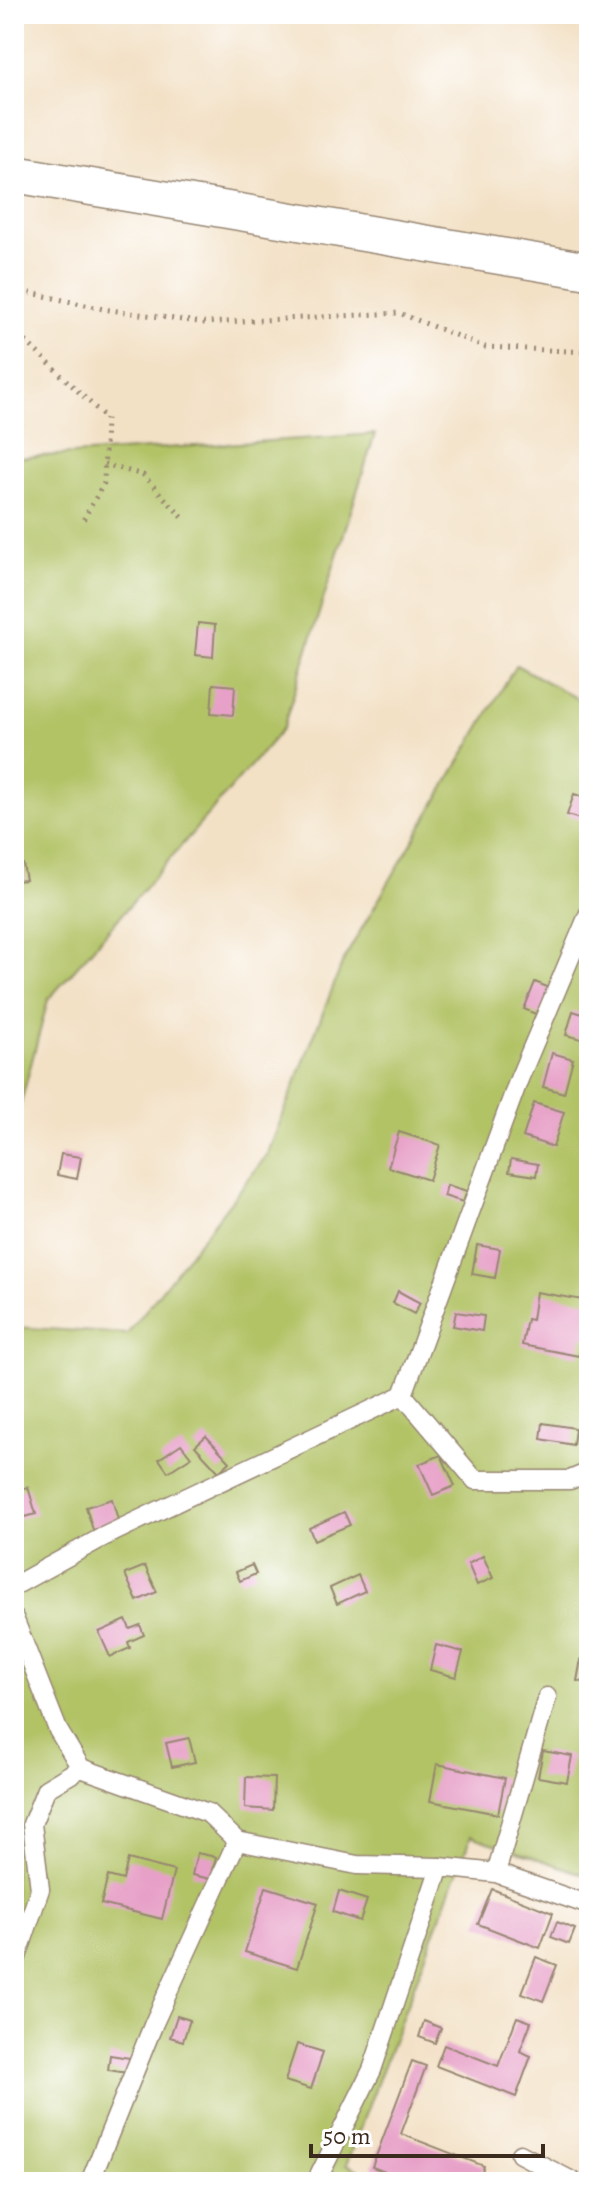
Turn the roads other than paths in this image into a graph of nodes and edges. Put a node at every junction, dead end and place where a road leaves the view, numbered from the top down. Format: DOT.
graph roads {
  1 [pos="14,174"];
  2 [pos="589,271"];
  3 [pos="589,913"];
  4 [pos="403,1395"];
  5 [pos="589,1472"];
  6 [pos="14,1586"];
  7 [pos="14,1618"];
  8 [pos="547,1697"];
  9 [pos="81,1768"];
  10 [pos="237,1841"];
  11 [pos="440,1867"];
  12 [pos="496,1873"];
  13 [pos="589,1905"];
  14 [pos="14,1966"];
  15 [pos="520,2154"];
  16 [pos="90,2182"];
  17 [pos="316,2182"];
  18 [pos="574,2182"];
  1 -- 2 [label="street"];
  3 -- 4 [label="lane"];
  4 -- 5 [label="lane"];
  4 -- 6 [label="lane"];
  7 -- 9 [label="lane"];
  8 -- 12 [label="lane"];
  9 -- 10 [label="lane"];
  9 -- 14 [label="lane"];
  10 -- 11 [label="lane"];
  10 -- 16 [label="lane"];
  11 -- 12 [label="lane"];
  11 -- 17 [label="lane"];
  12 -- 13 [label="lane"];
  15 -- 18 [label="lane"];
}
